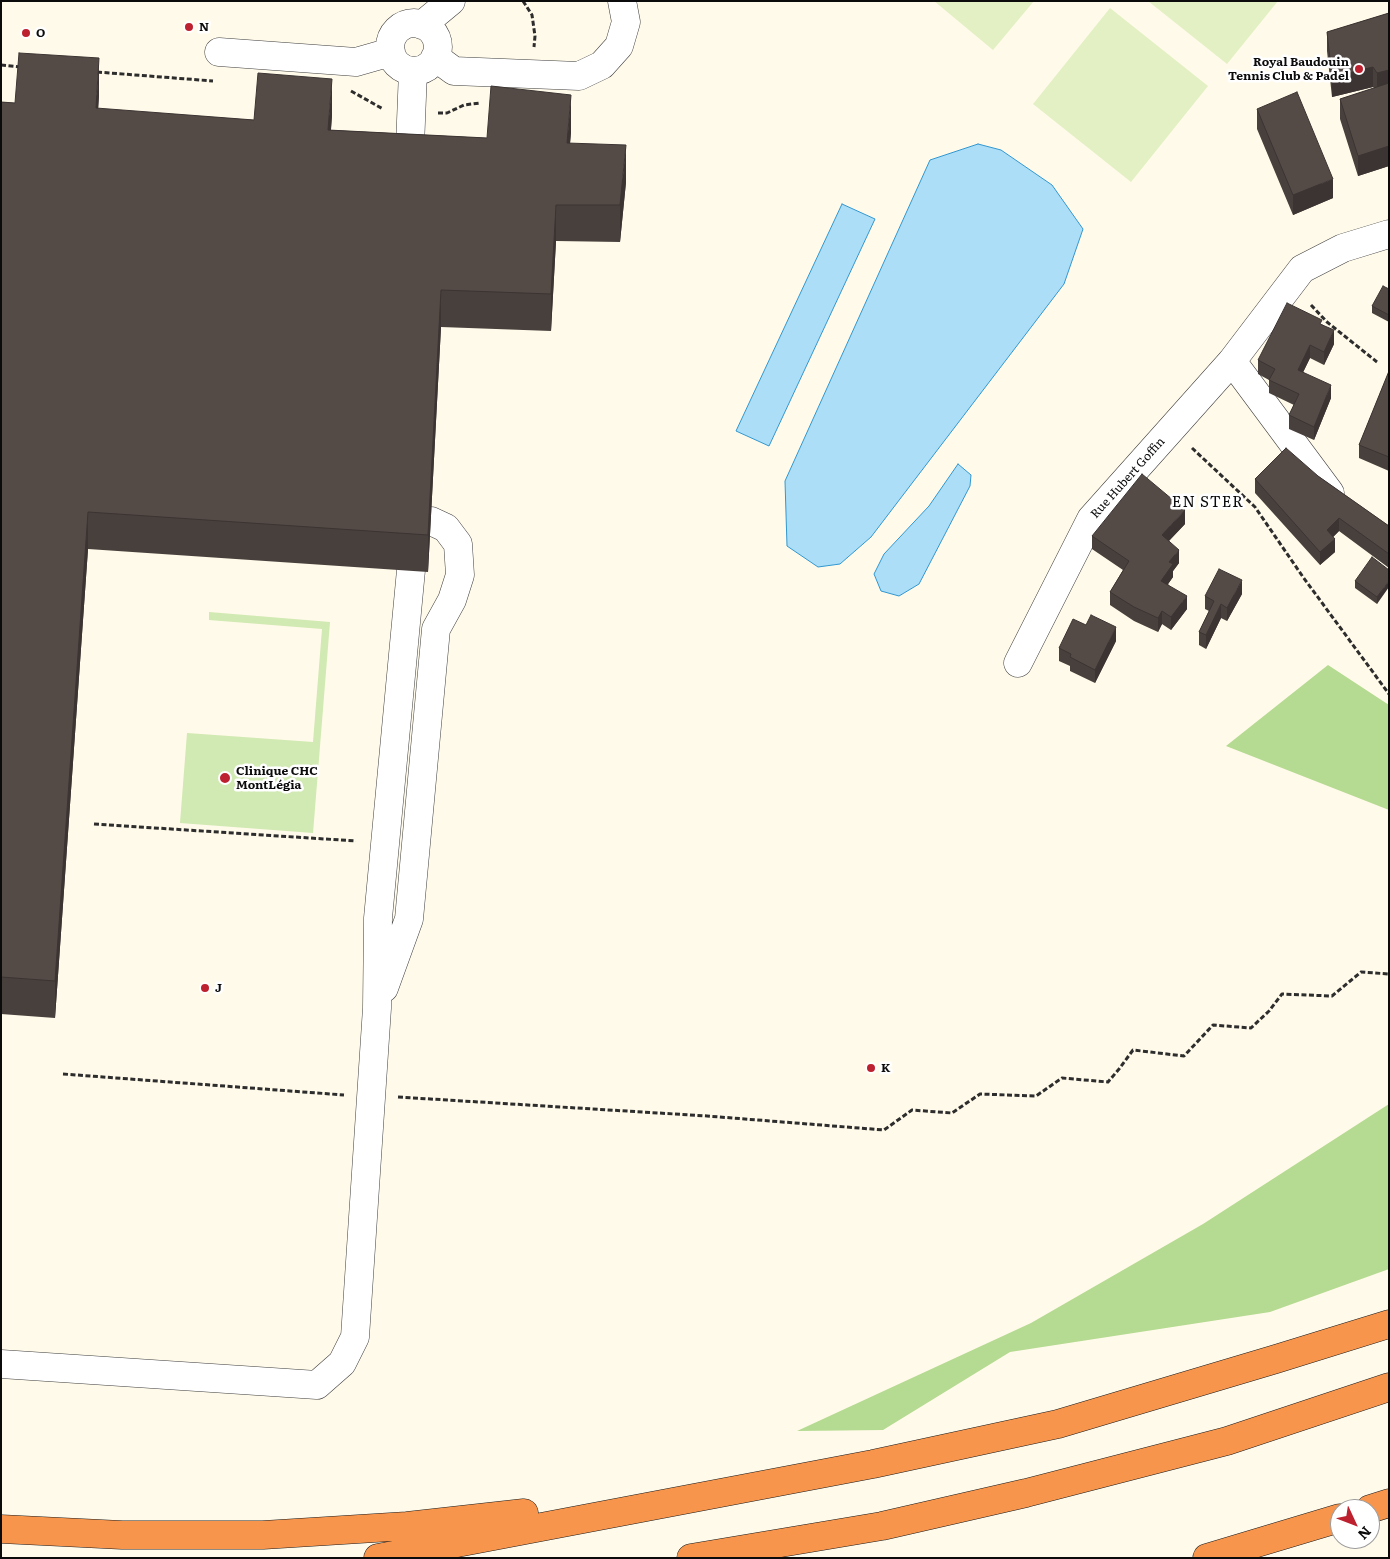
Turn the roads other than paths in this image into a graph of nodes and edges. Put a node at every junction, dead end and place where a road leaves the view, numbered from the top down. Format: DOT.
graph roads {
  1 [pos="452,1"];
  2 [pos="622,1"];
  3 [pos="422,25"];
  4 [pos="219,52"];
  5 [pos="391,52"];
  6 [pos="424,64"];
  7 [pos="409,171"];
  8 [pos="1389,234"];
  9 [pos="1232,361"];
  10 [pos="1330,493"];
  11 [pos="1018,663"];
  12 [pos="377,1008"];
  13 [pos="1389,1324"];
  14 [pos="1,1364"];
  15 [pos="1389,1388"];
  16 [pos="658,1504"];
  17 [pos="1330,1521"];
  18 [pos="1,1529"];
  19 [pos="378,1558"];
  20 [pos="691,1558"];
  21 [pos="1207,1558"];
  1 -- 3 [label="street"];
  2 -- 6 [label="street"];
  3 -- 5 [label="street"];
  3 -- 6 [label="street"];
  4 -- 5 [label="street"];
  5 -- 6 [label="street"];
  6 -- 7 [label="street"];
  8 -- 9 [label="street, Rue Hubert Goffin"];
  9 -- 10 [label="street"];
  9 -- 11 [label="street, Rue Hubert Goffin"];
  12 -- 12 [label="street"];
  12 -- 14 [label="street"];
  13 -- 16 [label="highway"];
  15 -- 20 [label="highway"];
  16 -- 18 [label="highway"];
  16 -- 19 [label="highway"];
  17 -- 21 [label="highway"];
}
